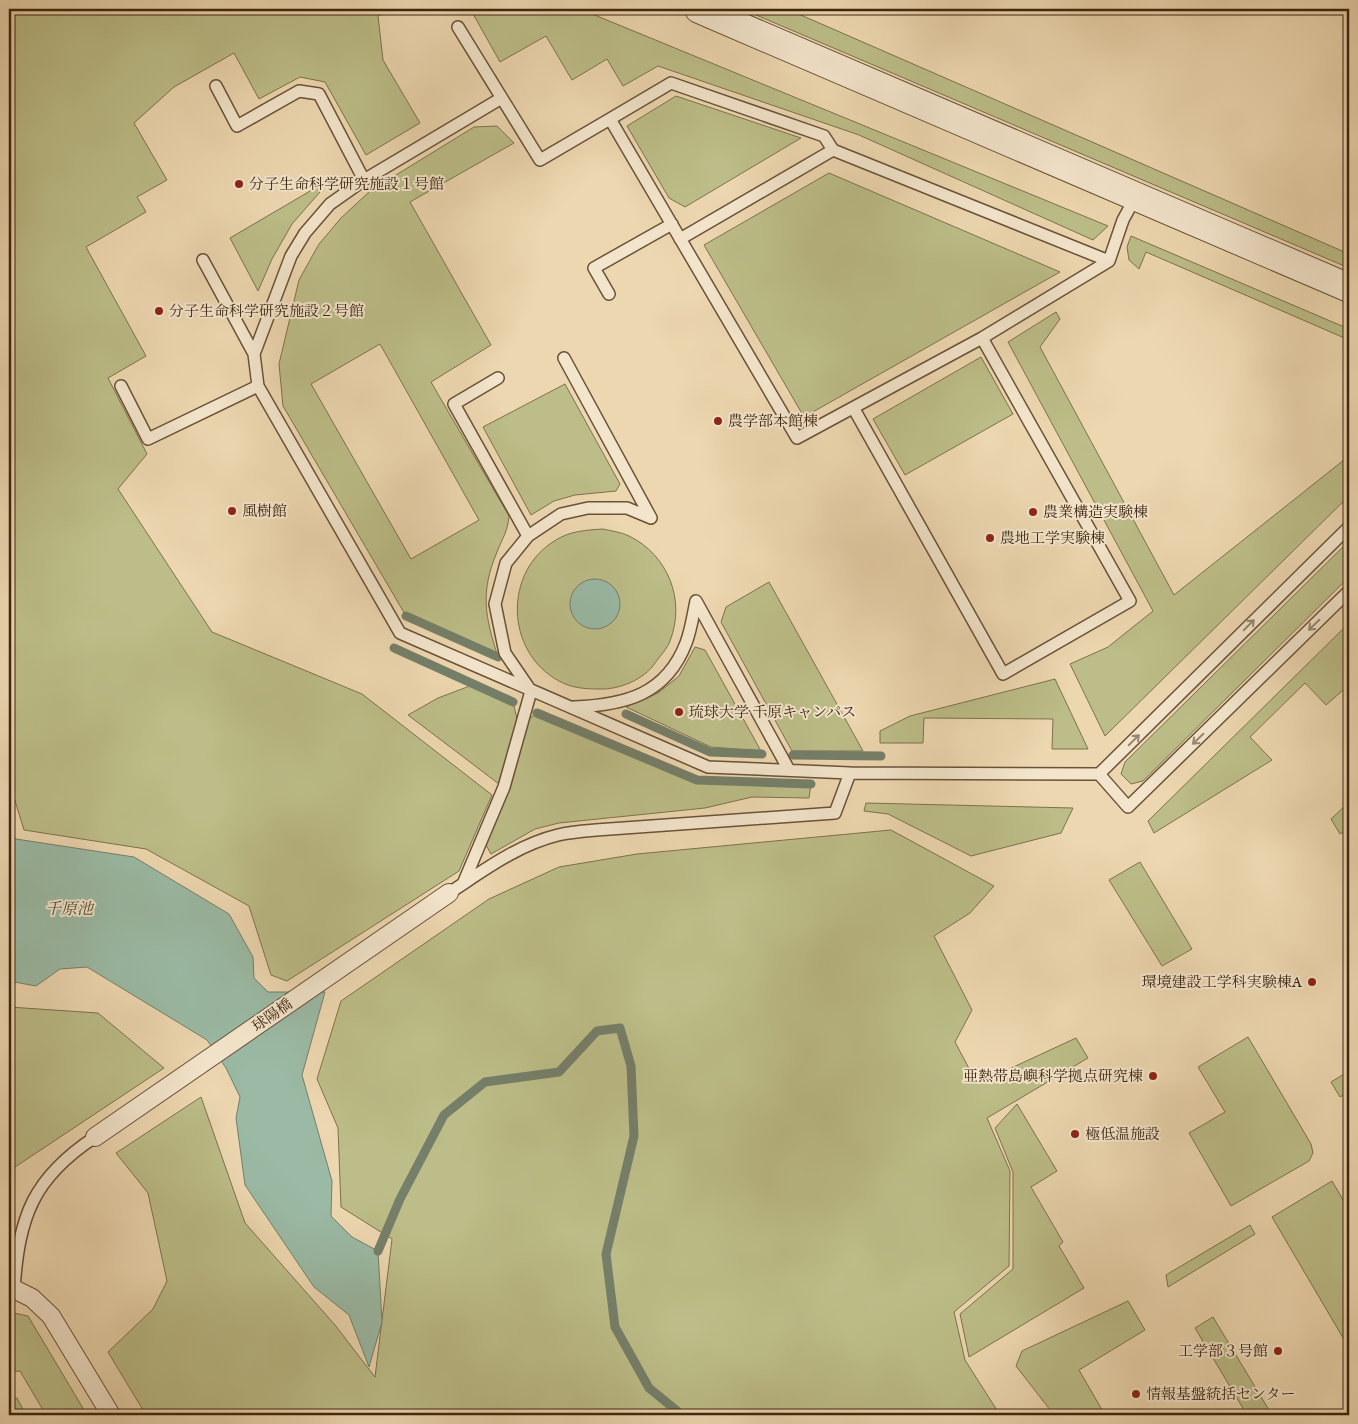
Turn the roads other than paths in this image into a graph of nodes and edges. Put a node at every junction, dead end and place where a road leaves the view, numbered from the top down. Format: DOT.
graph roads {
  1 [pos="699,9"];
  2 [pos="458,28"];
  3 [pos="216,86"];
  4 [pos="500,98"];
  5 [pos="610,118"];
  6 [pos="833,150"];
  7 [pos="364,180"];
  8 [pos="1136,196"];
  9 [pos="672,224"];
  10 [pos="680,239"];
  11 [pos="203,260"];
  12 [pos="1109,261"];
  13 [pos="1349,288"];
  14 [pos="610,294"];
  15 [pos="982,338"];
  16 [pos="254,354"];
  17 [pos="564,358"];
  18 [pos="498,378"];
  19 [pos="121,386"];
  20 [pos="258,386"];
  21 [pos="854,409"];
  22 [pos="1349,526"];
  23 [pos="528,536"];
  24 [pos="1349,591"];
  25 [pos="531,691"];
  26 [pos="570,707"];
  27 [pos="789,770"];
  28 [pos="850,773"];
  29 [pos="1099,774"];
  30 [pos="456,889"];
  31 [pos="95,1138"];
  32 [pos="12,1290"];
  33 [pos="110,1415"];
  1 -- 8 [label="street"];
  2 -- 4 [label="lane"];
  3 -- 7 [label="lane"];
  4 -- 5 [label="lane"];
  4 -- 7 [label="lane"];
  5 -- 6 [label="lane"];
  5 -- 9 [label="lane"];
  6 -- 10 [label="lane"];
  6 -- 12 [label="lane"];
  7 -- 16 [label="lane"];
  8 -- 12 [label="lane"];
  8 -- 13 [label="street"];
  9 -- 10 [label="lane"];
  9 -- 14 [label="lane"];
  10 -- 21 [label="lane"];
  11 -- 16 [label="lane"];
  12 -- 15 [label="lane"];
  15 -- 21 [label="lane"];
  15 -- 21 [label="lane"];
  16 -- 20 [label="lane"];
  17 -- 23 [label="lane"];
  18 -- 23 [label="lane"];
  19 -- 20 [label="lane"];
  20 -- 25 [label="lane"];
  29 -- 22 [label="lane, one-way"];
  23 -- 25 [label="lane"];
  24 -- 29 [label="lane, one-way"];
  25 -- 26 [label="lane"];
  25 -- 30 [label="lane"];
  26 -- 27 [label="lane"];
  26 -- 27 [label="lane"];
  27 -- 28 [label="lane"];
  28 -- 29 [label="lane"];
  28 -- 30 [label="lane"];
  30 -- 31 [label="street, 球陽橋"];
  31 -- 32 [label="lane"];
  32 -- 33 [label="street"];
}
